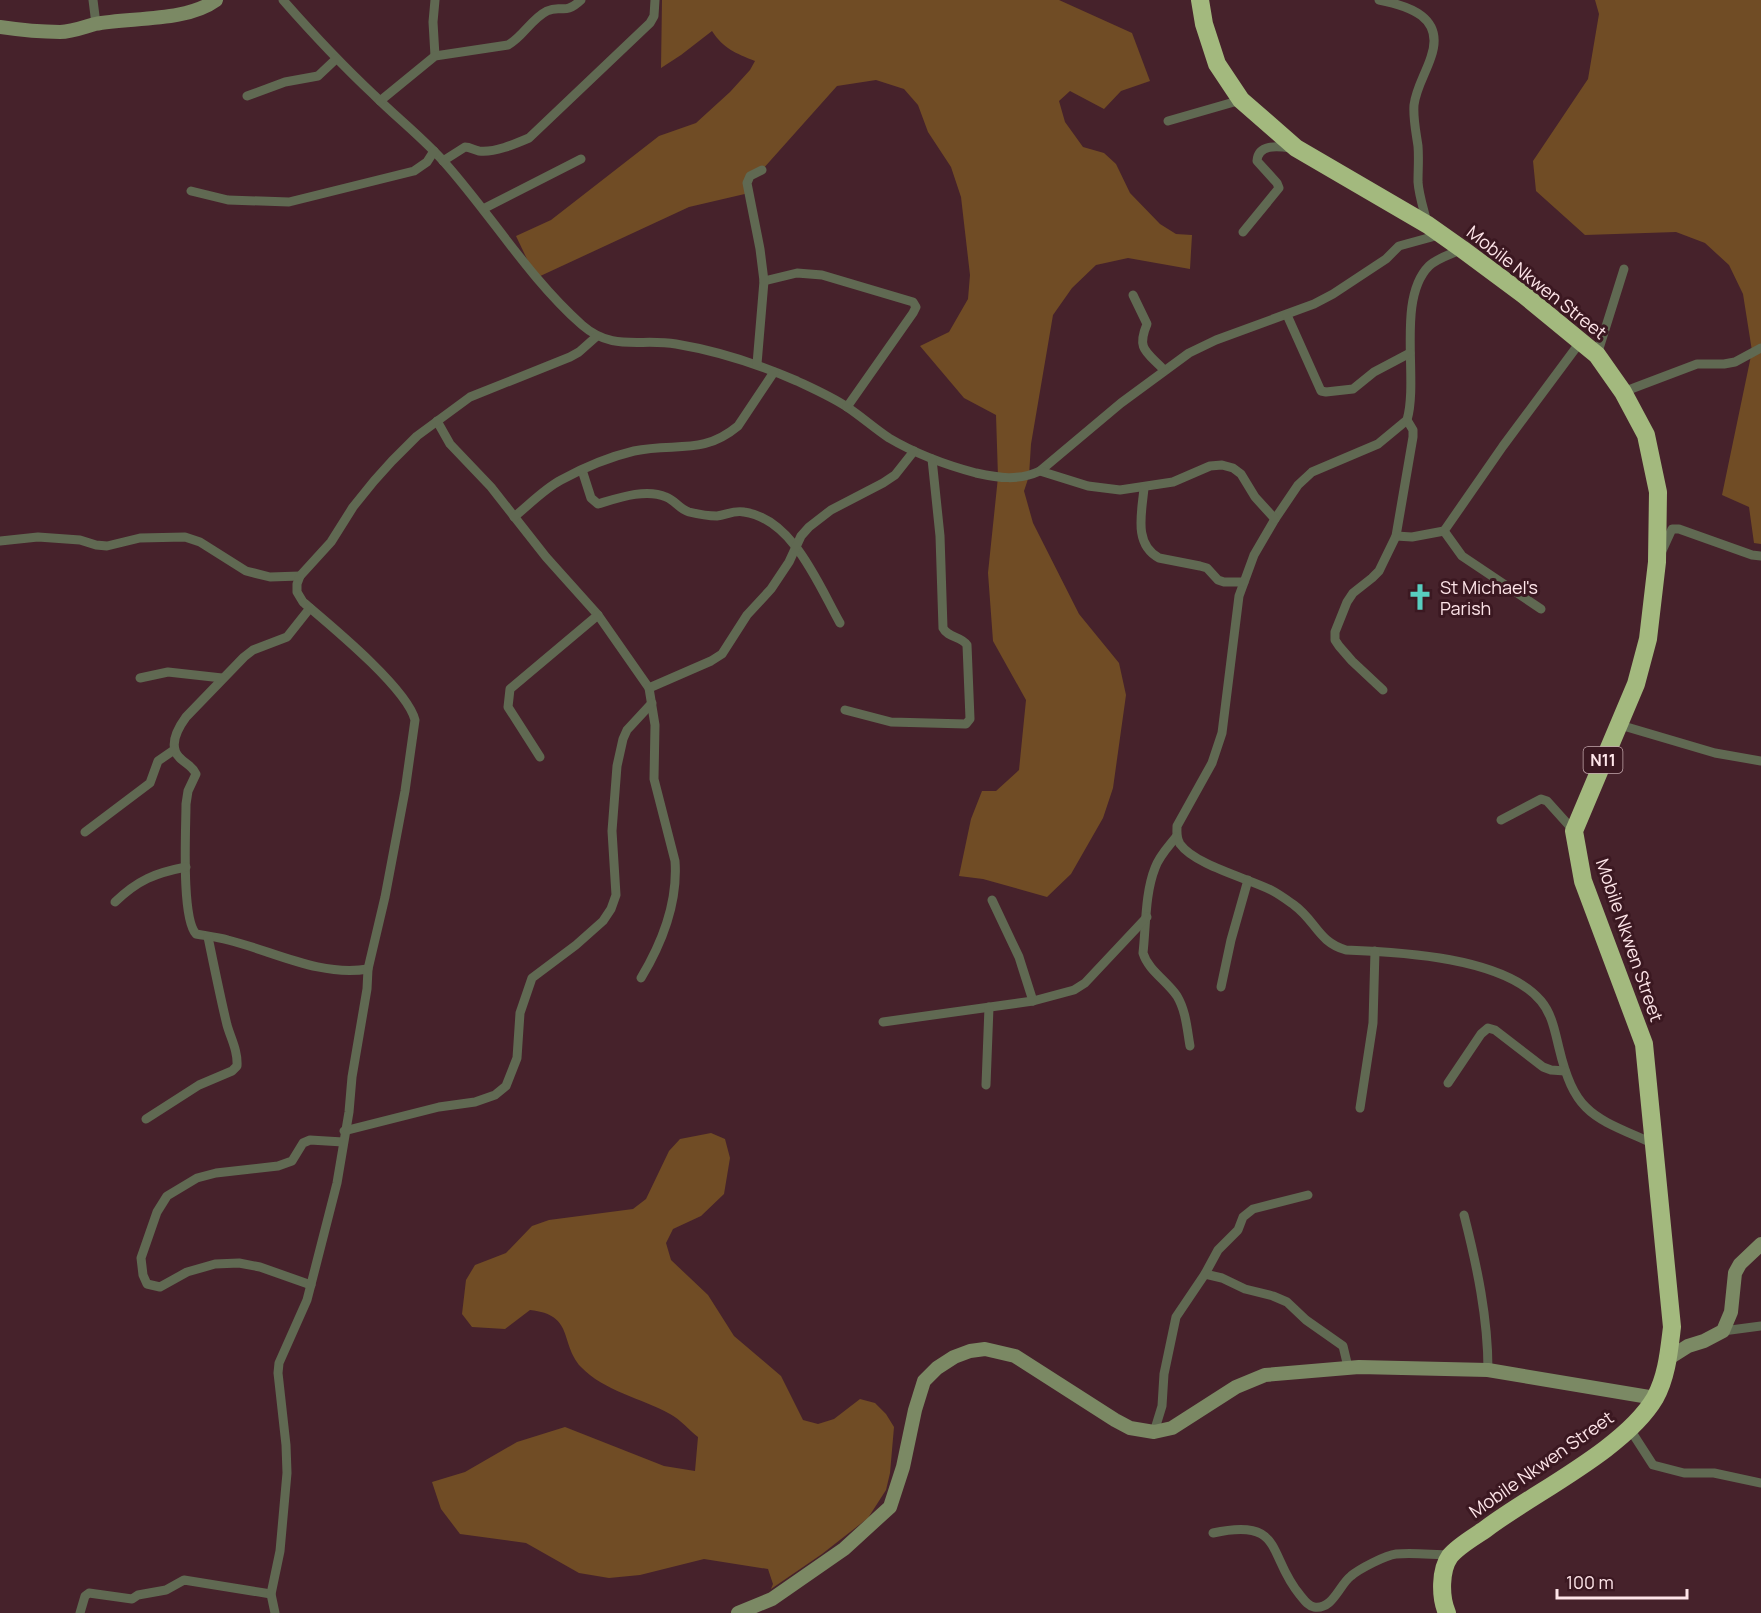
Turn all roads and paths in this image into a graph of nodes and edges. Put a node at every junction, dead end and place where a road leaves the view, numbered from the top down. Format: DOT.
graph roads {
  1 [pos="93,0"];
  2 [pos="216,0"];
  3 [pos="283,0"];
  4 [pos="435,0"];
  5 [pos="581,0"];
  6 [pos="652,0"];
  7 [pos="1200,0"];
  8 [pos="1379,0"];
  9 [pos="96,24"];
  10 [pos="0,27"];
  11 [pos="435,56"];
  12 [pos="336,59"];
  13 [pos="247,96"];
  14 [pos="1241,100"];
  15 [pos="380,101"];
  16 [pos="1168,121"];
  17 [pos="1296,148"];
  18 [pos="434,152"];
  19 [pos="581,159"];
  20 [pos="443,161"];
  21 [pos="762,170"];
  22 [pos="191,191"];
  23 [pos="483,209"];
  24 [pos="1434,230"];
  25 [pos="1243,232"];
  26 [pos="1462,249"];
  27 [pos="1623,269"];
  28 [pos="765,281"];
  29 [pos="1133,296"];
  30 [pos="1287,315"];
  31 [pos="597,336"];
  32 [pos="1581,341"];
  33 [pos="1761,348"];
  34 [pos="1410,353"];
  35 [pos="1597,355"];
  36 [pos="757,364"];
  37 [pos="1164,370"];
  38 [pos="774,372"];
  39 [pos="1623,392"];
  40 [pos="847,407"];
  41 [pos="1407,420"];
  42 [pos="437,421"];
  43 [pos="914,451"];
  44 [pos="932,459"];
  45 [pos="582,470"];
  46 [pos="1040,471"];
  47 [pos="1144,488"];
  48 [pos="514,517"];
  49 [pos="1275,519"];
  50 [pos="1444,531"];
  51 [pos="1396,536"];
  52 [pos="0,542"];
  53 [pos="796,546"];
  54 [pos="1761,556"];
  55 [pos="1657,562"];
  56 [pos="300,576"];
  57 [pos="1244,582"];
  58 [pos="310,608"];
  59 [pos="1541,609"];
  60 [pos="598,615"];
  61 [pos="840,623"];
  62 [pos="140,678"];
  63 [pos="222,678"];
  64 [pos="649,688"];
  65 [pos="1383,690"];
  66 [pos="652,703"];
  67 [pos="845,710"];
  68 [pos="1620,725"];
  69 [pos="174,750"];
  70 [pos="540,758"];
  71 [pos="1761,761"];
  72 [pos="1501,820"];
  73 [pos="1574,831"];
  74 [pos="85,832"];
  75 [pos="1176,837"];
  76 [pos="186,867"];
  77 [pos="1248,880"];
  78 [pos="992,900"];
  79 [pos="115,902"];
  80 [pos="1147,917"];
  81 [pos="208,937"];
  82 [pos="1375,951"];
  83 [pos="368,969"];
  84 [pos="641,978"];
  85 [pos="1221,987"];
  86 [pos="1033,1001"];
  87 [pos="989,1007"];
  88 [pos="883,1022"];
  89 [pos="1190,1046"];
  90 [pos="1564,1071"];
  91 [pos="1448,1083"];
  92 [pos="986,1085"];
  93 [pos="1360,1108"];
  94 [pos="146,1119"];
  95 [pos="344,1131"];
  96 [pos="343,1142"];
  97 [pos="1652,1143"];
  98 [pos="1308,1195"];
  99 [pos="1464,1215"];
  100 [pos="1761,1244"];
  101 [pos="1205,1274"];
  102 [pos="311,1285"];
  103 [pos="1761,1326"];
  104 [pos="1723,1331"];
  105 [pos="1669,1358"];
  106 [pos="1348,1367"];
  107 [pos="1488,1370"];
  108 [pos="1655,1398"];
  109 [pos="1638,1420"];
  110 [pos="1154,1432"];
  111 [pos="1761,1482"];
  112 [pos="1213,1533"];
  113 [pos="1451,1555"];
  114 [pos="271,1594"];
  115 [pos="80,1613"];
  116 [pos="275,1613"];
  117 [pos="738,1613"];
  118 [pos="1447,1613"];
  1 -- 9 [label="street"];
  2 -- 9 [label="street"];
  3 -- 12 [label="street"];
  4 -- 11 [label="street"];
  5 -- 11 [label="street"];
  6 -- 20 [label="street"];
  7 -- 14 [label="highway, Mobile Nkwen Street / N11"];
  8 -- 24 [label="street"];
  9 -- 10 [label="street"];
  11 -- 15 [label="street"];
  12 -- 13 [label="street"];
  12 -- 15 [label="street"];
  14 -- 16 [label="street"];
  14 -- 17 [label="highway, Mobile Nkwen Street / N11"];
  15 -- 18 [label="street"];
  17 -- 24 [label="highway, Mobile Nkwen Street / N11"];
  17 -- 25 [label="street"];
  18 -- 20 [label="street"];
  18 -- 22 [label="street"];
  19 -- 23 [label="street"];
  20 -- 23 [label="street"];
  21 -- 28 [label="street"];
  23 -- 31 [label="street"];
  24 -- 26 [label="highway, Mobile Nkwen Street / N11"];
  24 -- 30 [label="street"];
  26 -- 32 [label="highway, Mobile Nkwen Street / N11"];
  26 -- 34 [label="street"];
  27 -- 35 [label="street"];
  28 -- 36 [label="street"];
  28 -- 40 [label="street"];
  29 -- 37 [label="street"];
  30 -- 34 [label="street"];
  30 -- 37 [label="street"];
  31 -- 36 [label="street"];
  31 -- 42 [label="street"];
  32 -- 35 [label="highway, Mobile Nkwen Street / N11"];
  32 -- 50 [label="street"];
  33 -- 39 [label="street"];
  34 -- 41 [label="street"];
  35 -- 39 [label="highway, Mobile Nkwen Street / N11"];
  36 -- 38 [label="street"];
  37 -- 46 [label="street"];
  38 -- 40 [label="street"];
  38 -- 45 [label="street"];
  39 -- 55 [label="highway, Mobile Nkwen Street / N11"];
  40 -- 43 [label="street"];
  41 -- 49 [label="street"];
  41 -- 51 [label="street"];
  42 -- 48 [label="street"];
  42 -- 56 [label="street"];
  43 -- 44 [label="street"];
  43 -- 53 [label="street"];
  44 -- 46 [label="street"];
  44 -- 67 [label="street"];
  45 -- 48 [label="street"];
  45 -- 53 [label="street"];
  46 -- 47 [label="street"];
  47 -- 49 [label="street"];
  47 -- 57 [label="street"];
  48 -- 60 [label="street"];
  49 -- 57 [label="street"];
  50 -- 51 [label="street"];
  50 -- 59 [label="street"];
  51 -- 65 [label="street"];
  52 -- 56 [label="street"];
  53 -- 61 [label="street"];
  53 -- 64 [label="street"];
  54 -- 55 [label="street"];
  55 -- 68 [label="highway, Mobile Nkwen Street / N11"];
  56 -- 58 [label="street"];
  57 -- 75 [label="street"];
  58 -- 63 [label="street"];
  58 -- 83 [label="street"];
  60 -- 64 [label="street"];
  60 -- 70 [label="street"];
  62 -- 63 [label="street"];
  63 -- 69 [label="street"];
  64 -- 66 [label="street"];
  66 -- 84 [label="street"];
  66 -- 95 [label="street"];
  68 -- 71 [label="street"];
  68 -- 73 [label="highway, Mobile Nkwen Street / N11"];
  69 -- 74 [label="street"];
  69 -- 76 [label="street"];
  72 -- 73 [label="street"];
  73 -- 97 [label="highway, Mobile Nkwen Street"];
  75 -- 77 [label="street"];
  75 -- 80 [label="street"];
  76 -- 79 [label="street"];
  76 -- 81 [label="street"];
  77 -- 82 [label="street"];
  77 -- 85 [label="street"];
  78 -- 86 [label="street"];
  80 -- 86 [label="street"];
  80 -- 89 [label="street"];
  81 -- 83 [label="street"];
  81 -- 94 [label="street"];
  82 -- 90 [label="street"];
  82 -- 93 [label="street"];
  83 -- 95 [label="street"];
  86 -- 87 [label="street"];
  87 -- 88 [label="street"];
  87 -- 92 [label="street"];
  90 -- 91 [label="street"];
  90 -- 97 [label="street"];
  95 -- 96 [label="street"];
  96 -- 102 [label="street"];
  96 -- 102 [label="street"];
  97 -- 105 [label="highway, Mobile Nkwen Street"];
  98 -- 101 [label="street"];
  99 -- 107 [label="street"];
  100 -- 104 [label="street"];
  101 -- 106 [label="street"];
  101 -- 110 [label="street"];
  102 -- 114 [label="street"];
  103 -- 104 [label="street"];
  104 -- 105 [label="street"];
  105 -- 108 [label="highway, Mobile Nkwen Street"];
  106 -- 107 [label="street"];
  106 -- 110 [label="street"];
  107 -- 108 [label="street"];
  108 -- 109 [label="highway, Mobile Nkwen Street"];
  109 -- 111 [label="street"];
  109 -- 113 [label="highway, Mobile Nkwen Street"];
  110 -- 117 [label="street"];
  112 -- 113 [label="street"];
  113 -- 118 [label="highway"];
  114 -- 115 [label="street"];
  114 -- 116 [label="street"];
}
